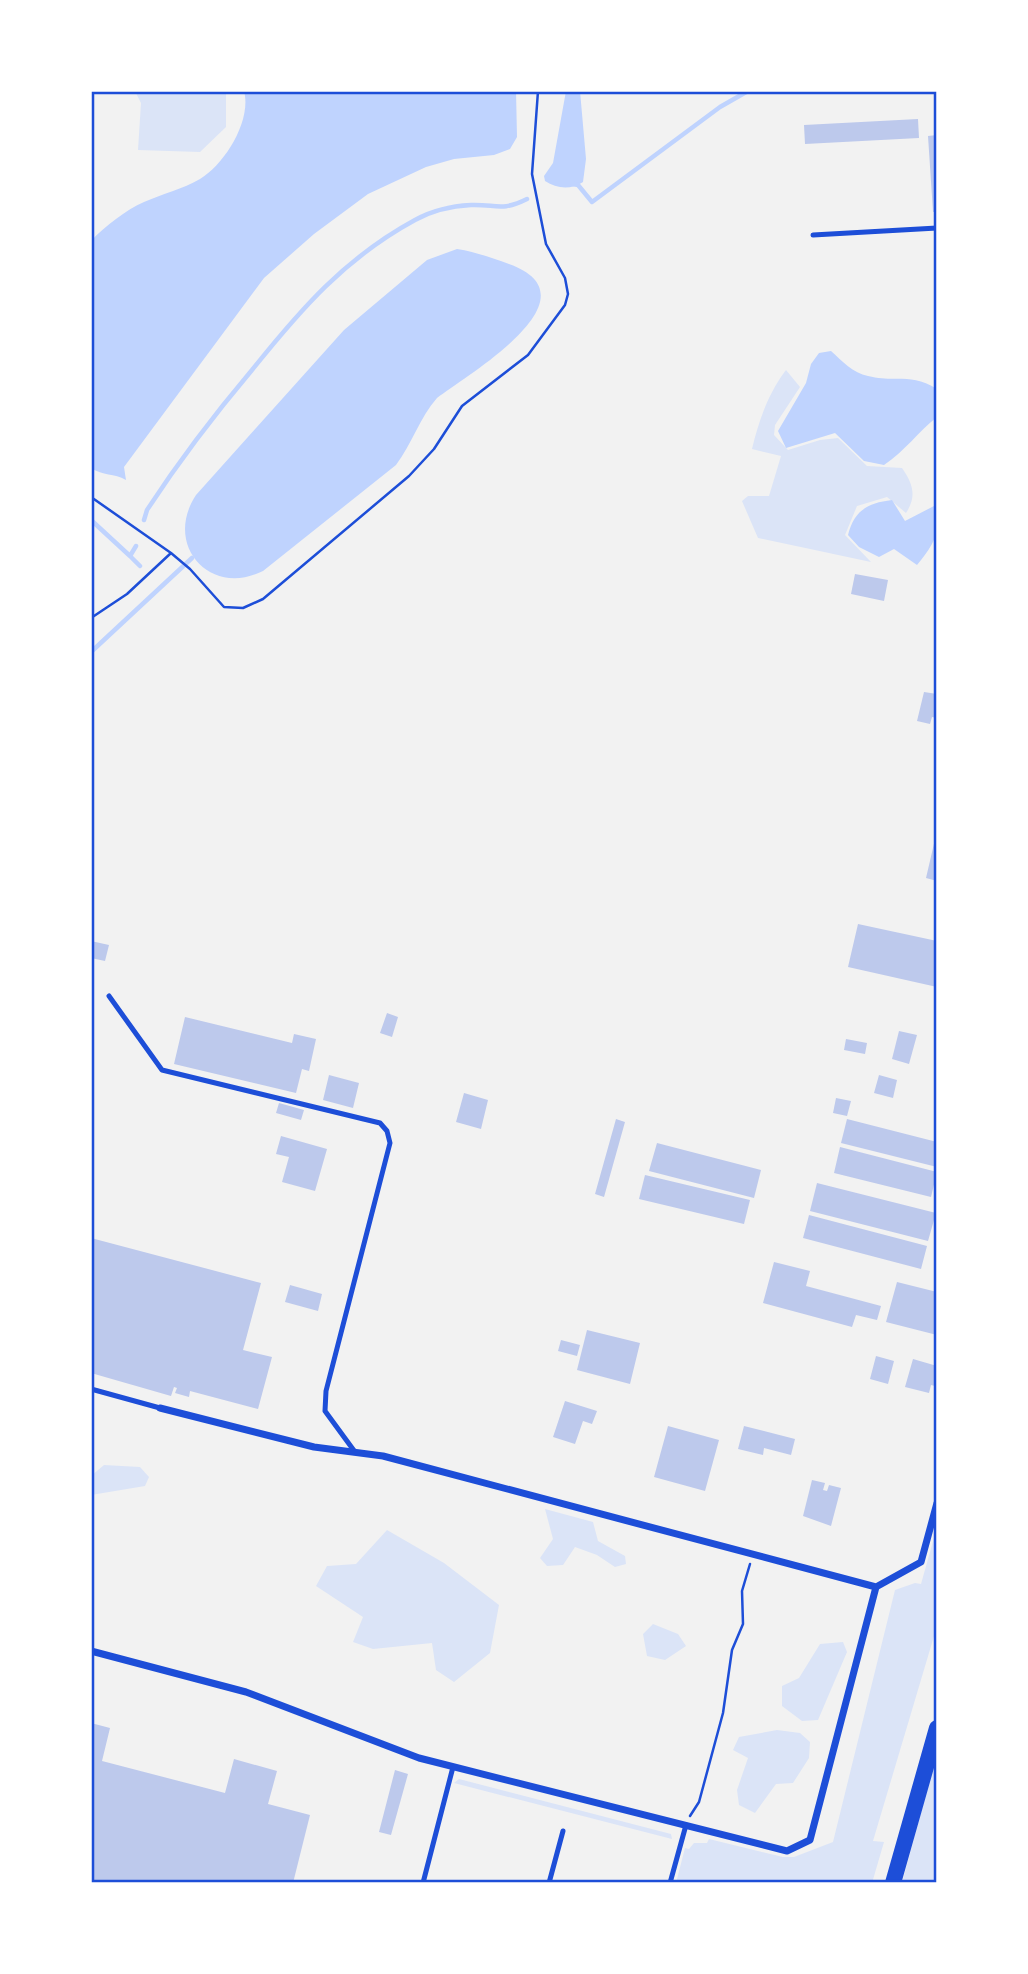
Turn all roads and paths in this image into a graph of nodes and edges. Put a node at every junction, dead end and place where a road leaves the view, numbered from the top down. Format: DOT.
graph roads {
  1 [pos="538,91"];
  2 [pos="937,228"];
  3 [pos="813,235"];
  4 [pos="91,498"];
  5 [pos="171,553"];
  6 [pos="91,618"];
  7 [pos="109,996"];
  8 [pos="91,1389"];
  9 [pos="160,1408"];
  10 [pos="356,1452"];
  11 [pos="937,1503"];
  12 [pos="752,1555"];
  13 [pos="876,1587"];
  14 [pos="91,1651"];
  15 [pos="937,1728"];
  16 [pos="453,1767"];
  17 [pos="685,1825"];
  18 [pos="563,1830"];
  19 [pos="423,1883"];
  20 [pos="549,1883"];
  21 [pos="670,1883"];
  22 [pos="893,1883"];
  1 -- 5 [label="path"];
  2 -- 3 [label="lane"];
  4 -- 5 [label="path"];
  5 -- 6 [label="path"];
  7 -- 10 [label="lane"];
  8 -- 9 [label="lane"];
  9 -- 10 [label="street"];
  10 -- 12 [label="street"];
  11 -- 13 [label="street"];
  12 -- 13 [label="street"];
  12 -- 17 [label="path"];
  13 -- 17 [label="street"];
  14 -- 16 [label="street"];
  15 -- 22 [label="main road"];
  16 -- 17 [label="street"];
  16 -- 19 [label="lane"];
  17 -- 21 [label="lane"];
  18 -- 20 [label="lane"];
}
